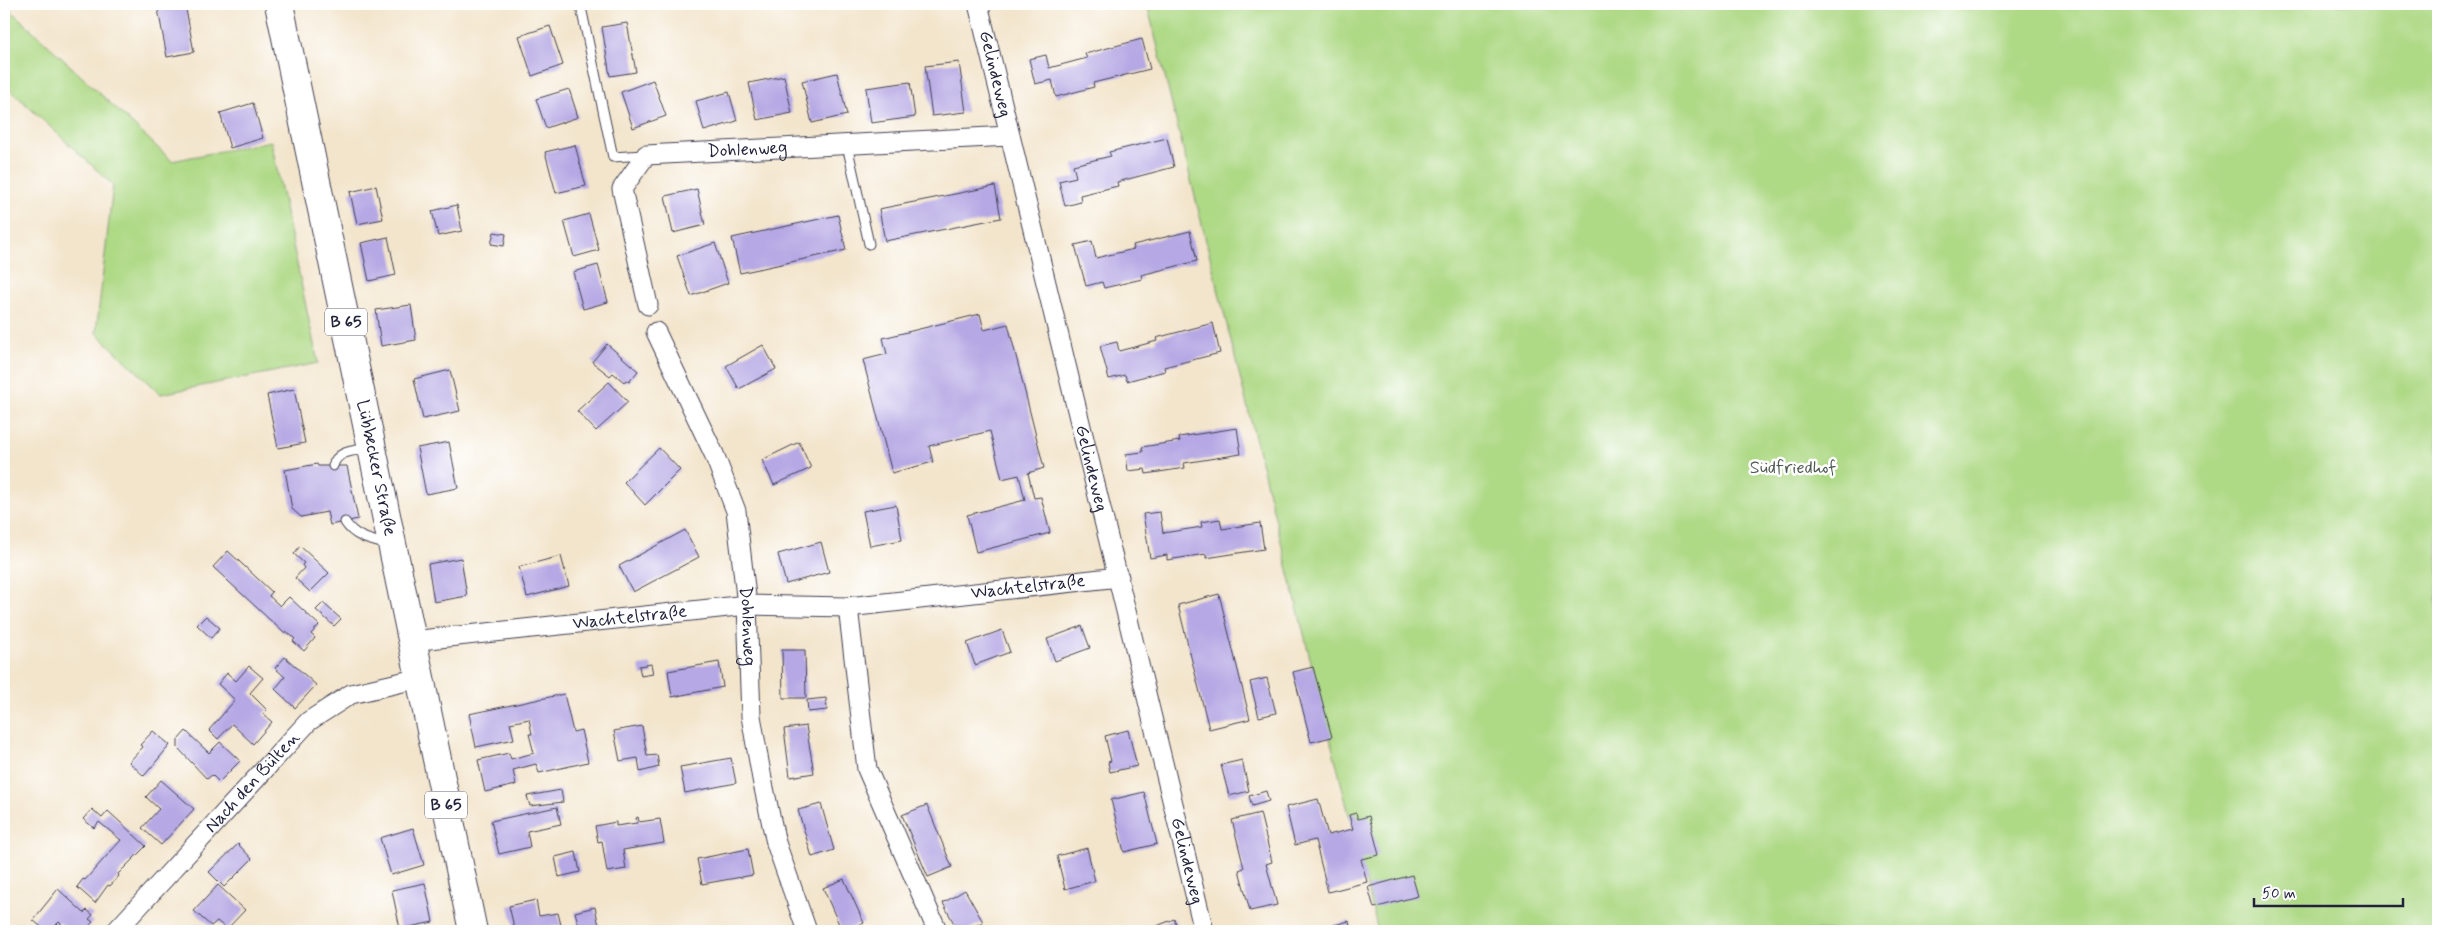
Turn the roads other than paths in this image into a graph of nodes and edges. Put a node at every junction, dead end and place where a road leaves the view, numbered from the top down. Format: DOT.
graph roads {
  1 [pos="279,4"];
  2 [pos="978,4"];
  3 [pos="582,12"];
  4 [pos="1010,136"];
  5 [pos="847,145"];
  6 [pos="646,155"];
  7 [pos="869,244"];
  8 [pos="648,305"];
  9 [pos="656,332"];
  10 [pos="372,447"];
  11 [pos="333,466"];
  12 [pos="345,522"];
  13 [pos="392,546"];
  14 [pos="1119,578"];
  15 [pos="747,605"];
  16 [pos="848,607"];
  17 [pos="411,641"];
  18 [pos="420,678"];
  19 [pos="937,930"];
  20 [pos="116,931"];
  21 [pos="473,931"];
  22 [pos="807,931"];
  23 [pos="1204,931"];
  1 -- 10 [label="main road, Lübbecker Straße / B 65"];
  2 -- 4 [label="street, Gelindeweg"];
  3 -- 6 [label="lane"];
  4 -- 5 [label="street, Dohlenweg"];
  4 -- 14 [label="street, Gelindeweg"];
  5 -- 6 [label="street, Dohlenweg"];
  5 -- 7 [label="lane"];
  6 -- 8 [label="street"];
  9 -- 15 [label="street, Dohlenweg"];
  10 -- 11 [label="lane"];
  10 -- 13 [label="main road, Lübbecker Straße / B 65"];
  12 -- 13 [label="lane"];
  13 -- 17 [label="main road, Lübbecker Straße / B 65"];
  14 -- 16 [label="street, Wachtelstraße"];
  14 -- 23 [label="street, Gelindeweg"];
  15 -- 16 [label="street, Wachtelstraße"];
  15 -- 17 [label="street, Wachtelstraße"];
  15 -- 22 [label="street, Dohlenweg"];
  16 -- 19 [label="street"];
  17 -- 18 [label="main road, Lübbecker Straße / B 65"];
  18 -- 20 [label="street, Nach den Bülten"];
  18 -- 21 [label="main road, Lübbecker Straße / B 65"];
}
